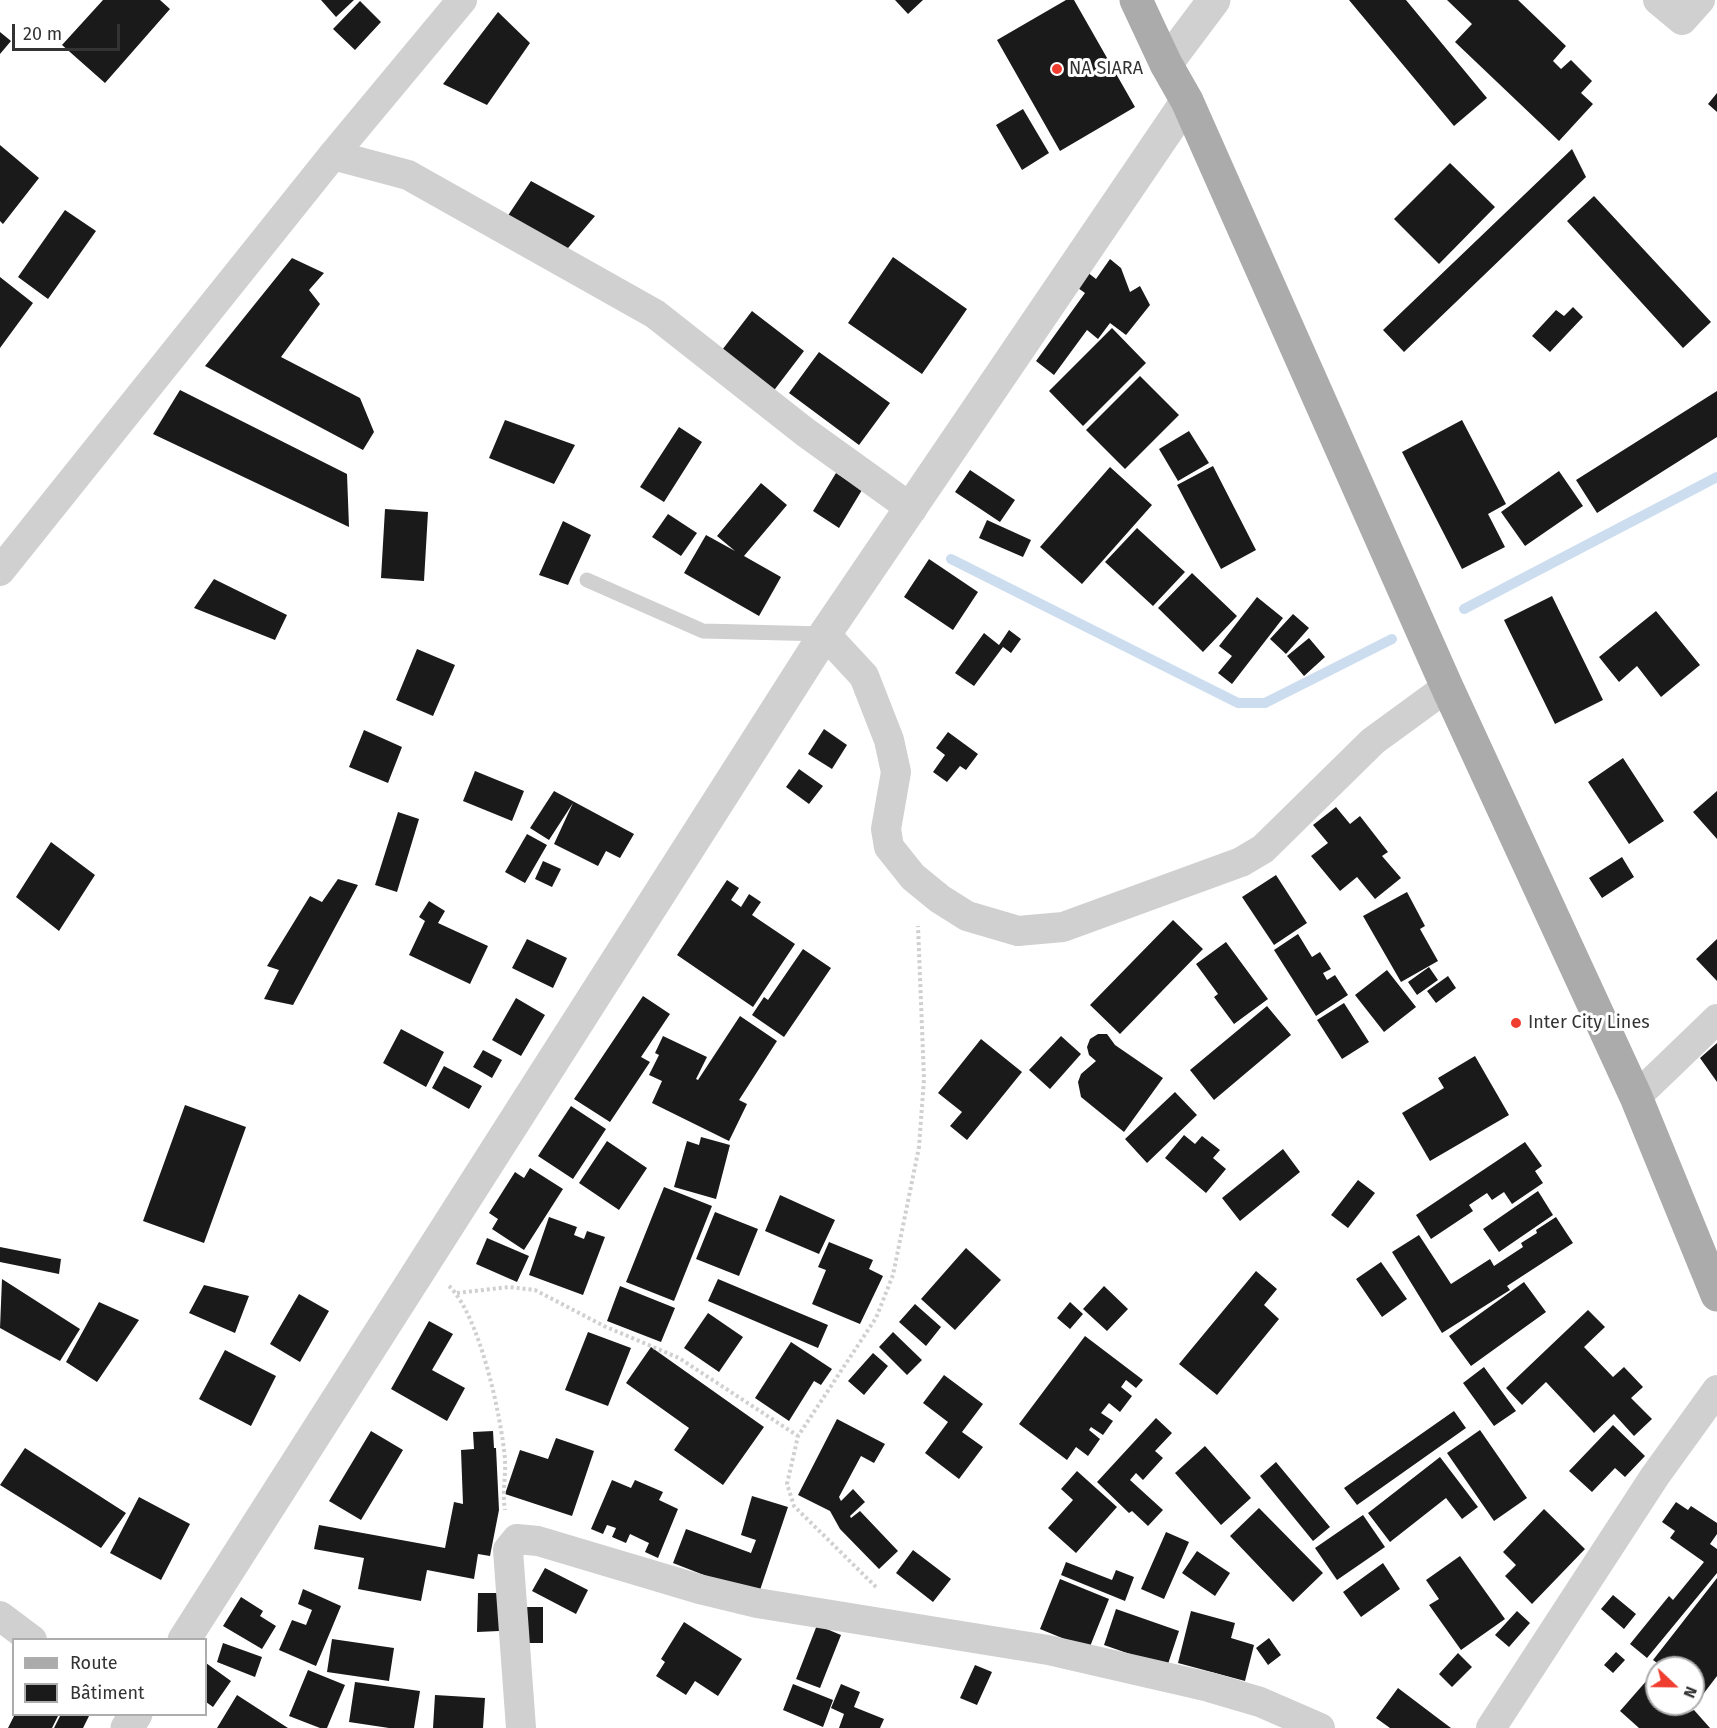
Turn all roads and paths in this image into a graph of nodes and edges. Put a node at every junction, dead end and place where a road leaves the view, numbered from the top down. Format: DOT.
graph roads {
  1 [pos="462,0"];
  2 [pos="1136,0"];
  3 [pos="1214,0"];
  4 [pos="1658,0"];
  5 [pos="1700,0"];
  6 [pos="1166,64"];
  7 [pos="1187,101"];
  8 [pos="333,155"];
  9 [pos="912,508"];
  10 [pos="0,571"];
  11 [pos="587,580"];
  12 [pos="825,634"];
  13 [pos="1447,687"];
  14 [pos="913,877"];
  15 [pos="1717,1019"];
  16 [pos="1636,1097"];
  17 [pos="423,1265"];
  18 [pos="457,1293"];
  19 [pos="1717,1295"];
  20 [pos="1717,1390"];
  21 [pos="798,1436"];
  22 [pos="517,1539"];
  23 [pos="880,1591"];
  24 [pos="0,1616"];
  25 [pos="29,1638"];
  26 [pos="185,1638"];
  27 [pos="521,1728"];
  28 [pos="1320,1728"];
  29 [pos="1491,1728"];
  1 -- 8 [label="street"];
  2 -- 6 [label="main road"];
  3 -- 6 [label="street"];
  4 -- 5 [label="street"];
  6 -- 7 [label="main road"];
  7 -- 9 [label="street"];
  7 -- 13 [label="main road"];
  8 -- 9 [label="street"];
  8 -- 10 [label="street"];
  9 -- 12 [label="street"];
  11 -- 12 [label="lane"];
  12 -- 14 [label="street"];
  12 -- 17 [label="street"];
  13 -- 14 [label="street"];
  13 -- 16 [label="main road"];
  14 -- 21 [label="path"];
  15 -- 16 [label="street"];
  16 -- 19 [label="main road"];
  17 -- 18 [label="path"];
  17 -- 26 [label="street"];
  18 -- 21 [label="path"];
  18 -- 22 [label="path"];
  20 -- 29 [label="street"];
  21 -- 23 [label="path"];
  22 -- 27 [label="street"];
  22 -- 28 [label="street"];
  24 -- 25 [label="street"];
}
